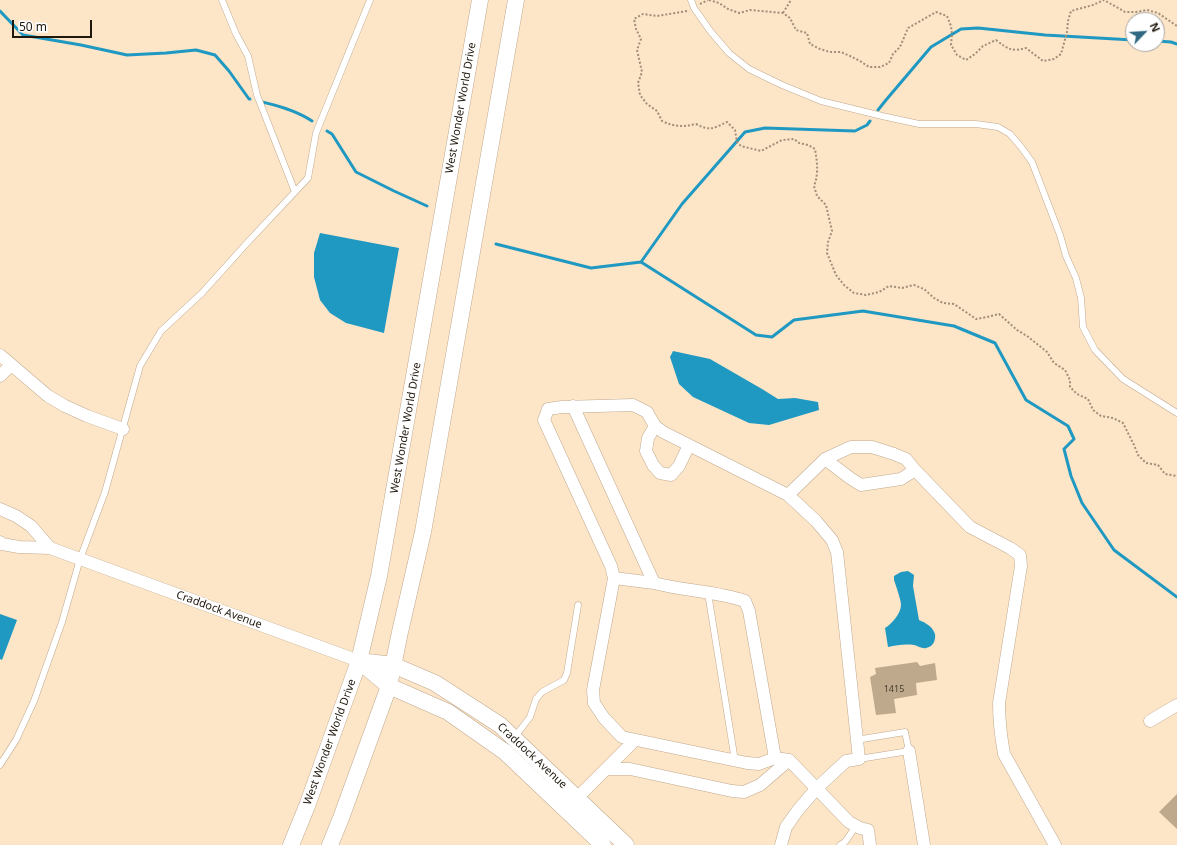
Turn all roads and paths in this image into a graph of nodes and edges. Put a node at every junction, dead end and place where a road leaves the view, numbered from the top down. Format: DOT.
graph roads {
  1 [pos="222,0"];
  2 [pos="370,0"];
  3 [pos="480,0"];
  4 [pos="516,0"];
  5 [pos="690,0"];
  6 [pos="709,0"];
  7 [pos="790,0"];
  8 [pos="694,8"];
  9 [pos="783,13"];
  10 [pos="1177,26"];
  11 [pos="295,192"];
  12 [pos="0,355"];
  13 [pos="10,365"];
  14 [pos="0,376"];
  15 [pos="573,406"];
  16 [pos="1177,413"];
  17 [pos="655,426"];
  18 [pos="123,429"];
  19 [pos="689,445"];
  20 [pos="825,460"];
  21 [pos="915,470"];
  22 [pos="1177,476"];
  23 [pos="788,495"];
  24 [pos="0,509"];
  25 [pos="0,542"];
  26 [pos="50,548"];
  27 [pos="80,559"];
  28 [pos="614,578"];
  29 [pos="654,583"];
  30 [pos="708,593"];
  31 [pos="578,605"];
  32 [pos="359,661"];
  33 [pos="393,665"];
  34 [pos="389,686"];
  35 [pos="1177,705"];
  36 [pos="1150,721"];
  37 [pos="514,738"];
  38 [pos="635,740"];
  39 [pos="856,740"];
  40 [pos="909,751"];
  41 [pos="775,758"];
  42 [pos="859,759"];
  43 [pos="788,760"];
  44 [pos="735,761"];
  45 [pos="0,765"];
  46 [pos="606,769"];
  47 [pos="817,788"];
  48 [pos="578,798"];
  49 [pos="856,826"];
  50 [pos="843,844"];
  51 [pos="291,845"];
  52 [pos="330,845"];
  53 [pos="603,845"];
  54 [pos="626,845"];
  55 [pos="781,845"];
  56 [pos="870,845"];
  57 [pos="924,845"];
  58 [pos="1055,845"];
  1 -- 11 [label="lane"];
  2 -- 11 [label="lane"];
  3 -- 32 [label="main road, West Wonder World Drive"];
  4 -- 33 [label="main road"];
  5 -- 8 [label="lane"];
  6 -- 9 [label="path"];
  7 -- 9 [label="path"];
  8 -- 16 [label="lane"];
  8 -- 22 [label="path"];
  9 -- 10 [label="path"];
  11 -- 18 [label="lane"];
  12 -- 13 [label="street"];
  13 -- 14 [label="street"];
  13 -- 18 [label="street"];
  15 -- 17 [label="street"];
  15 -- 28 [label="street"];
  15 -- 29 [label="street"];
  17 -- 19 [label="street"];
  17 -- 19 [label="street"];
  18 -- 27 [label="lane"];
  19 -- 23 [label="street"];
  20 -- 21 [label="street"];
  20 -- 21 [label="street"];
  20 -- 23 [label="street"];
  21 -- 58 [label="street"];
  23 -- 39 [label="street"];
  24 -- 26 [label="street"];
  25 -- 26 [label="street"];
  26 -- 27 [label="street, Craddock Avenue"];
  27 -- 32 [label="street, Craddock Avenue"];
  27 -- 45 [label="lane"];
  28 -- 29 [label="street"];
  28 -- 38 [label="street"];
  29 -- 30 [label="street"];
  30 -- 41 [label="street"];
  30 -- 44 [label="lane"];
  31 -- 37 [label="lane"];
  32 -- 33 [label="main road, Craddock Avenue"];
  32 -- 34 [label="main road, Craddock Avenue"];
  32 -- 51 [label="main road, West Wonder World Drive"];
  33 -- 34 [label="main road"];
  33 -- 37 [label="main road, Craddock Avenue"];
  34 -- 52 [label="main road"];
  34 -- 53 [label="main road, Craddock Avenue"];
  35 -- 36 [label="street"];
  37 -- 48 [label="main road, Craddock Avenue"];
  38 -- 44 [label="street"];
  38 -- 46 [label="street"];
  39 -- 40 [label="lane"];
  39 -- 42 [label="street"];
  40 -- 42 [label="lane"];
  40 -- 57 [label="street"];
  41 -- 43 [label="street"];
  41 -- 44 [label="street"];
  42 -- 47 [label="street"];
  43 -- 46 [label="street"];
  43 -- 47 [label="street"];
  46 -- 48 [label="street"];
  47 -- 49 [label="street"];
  47 -- 55 [label="street"];
  48 -- 54 [label="main road, Craddock Avenue"];
  49 -- 50 [label="lane"];
  49 -- 56 [label="street"];
}
